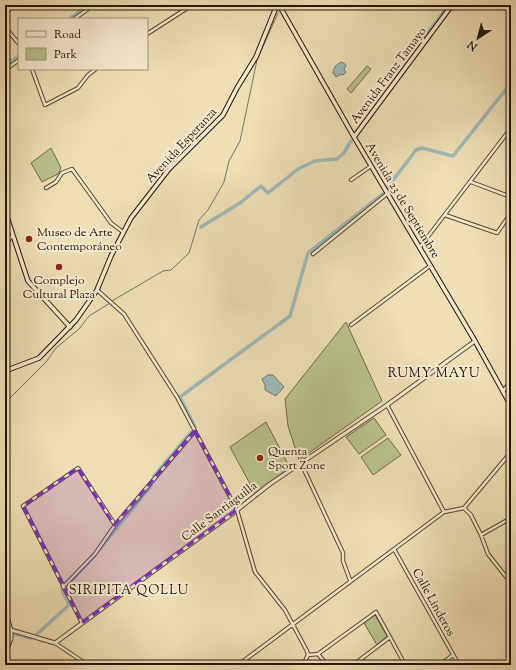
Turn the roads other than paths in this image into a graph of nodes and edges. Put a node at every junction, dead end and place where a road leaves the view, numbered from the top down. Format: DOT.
graph roads {
  1 [pos="9,5"];
  2 [pos="94,5"];
  3 [pos="278,5"];
  4 [pos="452,5"];
  5 [pos="189,7"];
  6 [pos="5,10"];
  7 [pos="75,18"];
  8 [pos="5,27"];
  9 [pos="148,33"];
  10 [pos="18,43"];
  11 [pos="18,61"];
  12 [pos="5,70"];
  13 [pos="32,70"];
  14 [pos="95,70"];
  15 [pos="511,128"];
  16 [pos="354,137"];
  17 [pos="371,166"];
  18 [pos="351,180"];
  19 [pos="471,182"];
  20 [pos="46,188"];
  21 [pos="388,193"];
  22 [pos="511,197"];
  23 [pos="5,211"];
  24 [pos="511,213"];
  25 [pos="445,215"];
  26 [pos="123,232"];
  27 [pos="13,234"];
  28 [pos="5,245"];
  29 [pos="420,247"];
  30 [pos="313,254"];
  31 [pos="430,266"];
  32 [pos="98,290"];
  33 [pos="351,325"];
  34 [pos="70,327"];
  35 [pos="475,341"];
  36 [pos="5,371"];
  37 [pos="511,382"];
  38 [pos="503,391"];
  39 [pos="387,405"];
  40 [pos="511,406"];
  41 [pos="195,431"];
  42 [pos="511,452"];
  43 [pos="301,463"];
  44 [pos="464,508"];
  45 [pos="237,510"];
  46 [pos="444,512"];
  47 [pos="511,518"];
  48 [pos="115,525"];
  49 [pos="481,535"];
  50 [pos="394,548"];
  51 [pos="350,580"];
  52 [pos="511,583"];
  53 [pos="64,587"];
  54 [pos="5,606"];
  55 [pos="82,622"];
  56 [pos="292,624"];
  57 [pos="11,630"];
  58 [pos="390,637"];
  59 [pos="55,643"];
  60 [pos="5,653"];
  61 [pos="318,654"];
  62 [pos="308,655"];
  63 [pos="454,656"];
  64 [pos="402,659"];
  65 [pos="5,660"];
  66 [pos="10,665"];
  67 [pos="88,665"];
  68 [pos="238,665"];
  69 [pos="303,665"];
  70 [pos="327,665"];
  71 [pos="353,665"];
  72 [pos="440,665"];
  73 [pos="459,665"];
  1 -- 6 [label="street"];
  2 -- 7 [label="street"];
  3 -- 16 [label="main road, Avenida 23 de Septiembre"];
  3 -- 26 [label="main road, Avenida Esperanza"];
  4 -- 16 [label="main road, Avenida Franz Tamayo"];
  5 -- 9 [label="street"];
  8 -- 10 [label="street"];
  11 -- 12 [label="street"];
  13 -- 14 [label="street"];
  15 -- 19 [label="street"];
  16 -- 17 [label="main road, Avenida 23 de Septiembre"];
  17 -- 18 [label="street"];
  17 -- 21 [label="main road, Avenida 23 de Septiembre"];
  19 -- 22 [label="street"];
  19 -- 25 [label="street"];
  20 -- 26 [label="street"];
  21 -- 29 [label="main road, Avenida 23 de Septiembre"];
  21 -- 30 [label="street"];
  23 -- 27 [label="main road"];
  24 -- 25 [label="street"];
  25 -- 29 [label="street"];
  26 -- 32 [label="main road, Avenida Esperanza"];
  27 -- 28 [label="street"];
  27 -- 34 [label="main road"];
  29 -- 31 [label="main road, Avenida 23 de Septiembre"];
  31 -- 33 [label="street"];
  31 -- 35 [label="main road, Avenida 23 de Septiembre"];
  32 -- 34 [label="main road, Avenida Esperanza"];
  32 -- 41 [label="street"];
  34 -- 36 [label="main road, Avenida Esperanza"];
  35 -- 38 [label="main road, Avenida 23 de Septiembre"];
  35 -- 39 [label="street, Calle Santiaguilla"];
  37 -- 38 [label="street"];
  38 -- 40 [label="main road, Avenida 23 de Septiembre"];
  39 -- 43 [label="street, Calle Santiaguilla"];
  39 -- 46 [label="street"];
  41 -- 45 [label="street"];
  41 -- 48 [label="street"];
  42 -- 44 [label="street"];
  43 -- 45 [label="street, Calle Santiaguilla"];
  43 -- 51 [label="street"];
  44 -- 46 [label="street"];
  44 -- 49 [label="street"];
  45 -- 55 [label="street, Calle Santiaguilla"];
  45 -- 56 [label="street"];
  46 -- 50 [label="street"];
  47 -- 49 [label="street"];
  48 -- 53 [label="street"];
  48 -- 53 [label="street"];
  49 -- 52 [label="street"];
  50 -- 51 [label="street"];
  50 -- 63 [label="street, Calle Linderos"];
  51 -- 56 [label="street"];
  53 -- 55 [label="street"];
  54 -- 57 [label="street"];
  55 -- 59 [label="street, Calle Santiaguilla"];
  56 -- 62 [label="street"];
  56 -- 68 [label="street"];
  57 -- 59 [label="street"];
  57 -- 60 [label="street"];
  58 -- 61 [label="street"];
  58 -- 64 [label="street"];
  58 -- 71 [label="street"];
  59 -- 67 [label="street"];
  61 -- 62 [label="street"];
  61 -- 70 [label="street"];
  62 -- 69 [label="street"];
  63 -- 72 [label="street"];
  63 -- 73 [label="street, Calle Linderos"];
  65 -- 66 [label="street"];
}
